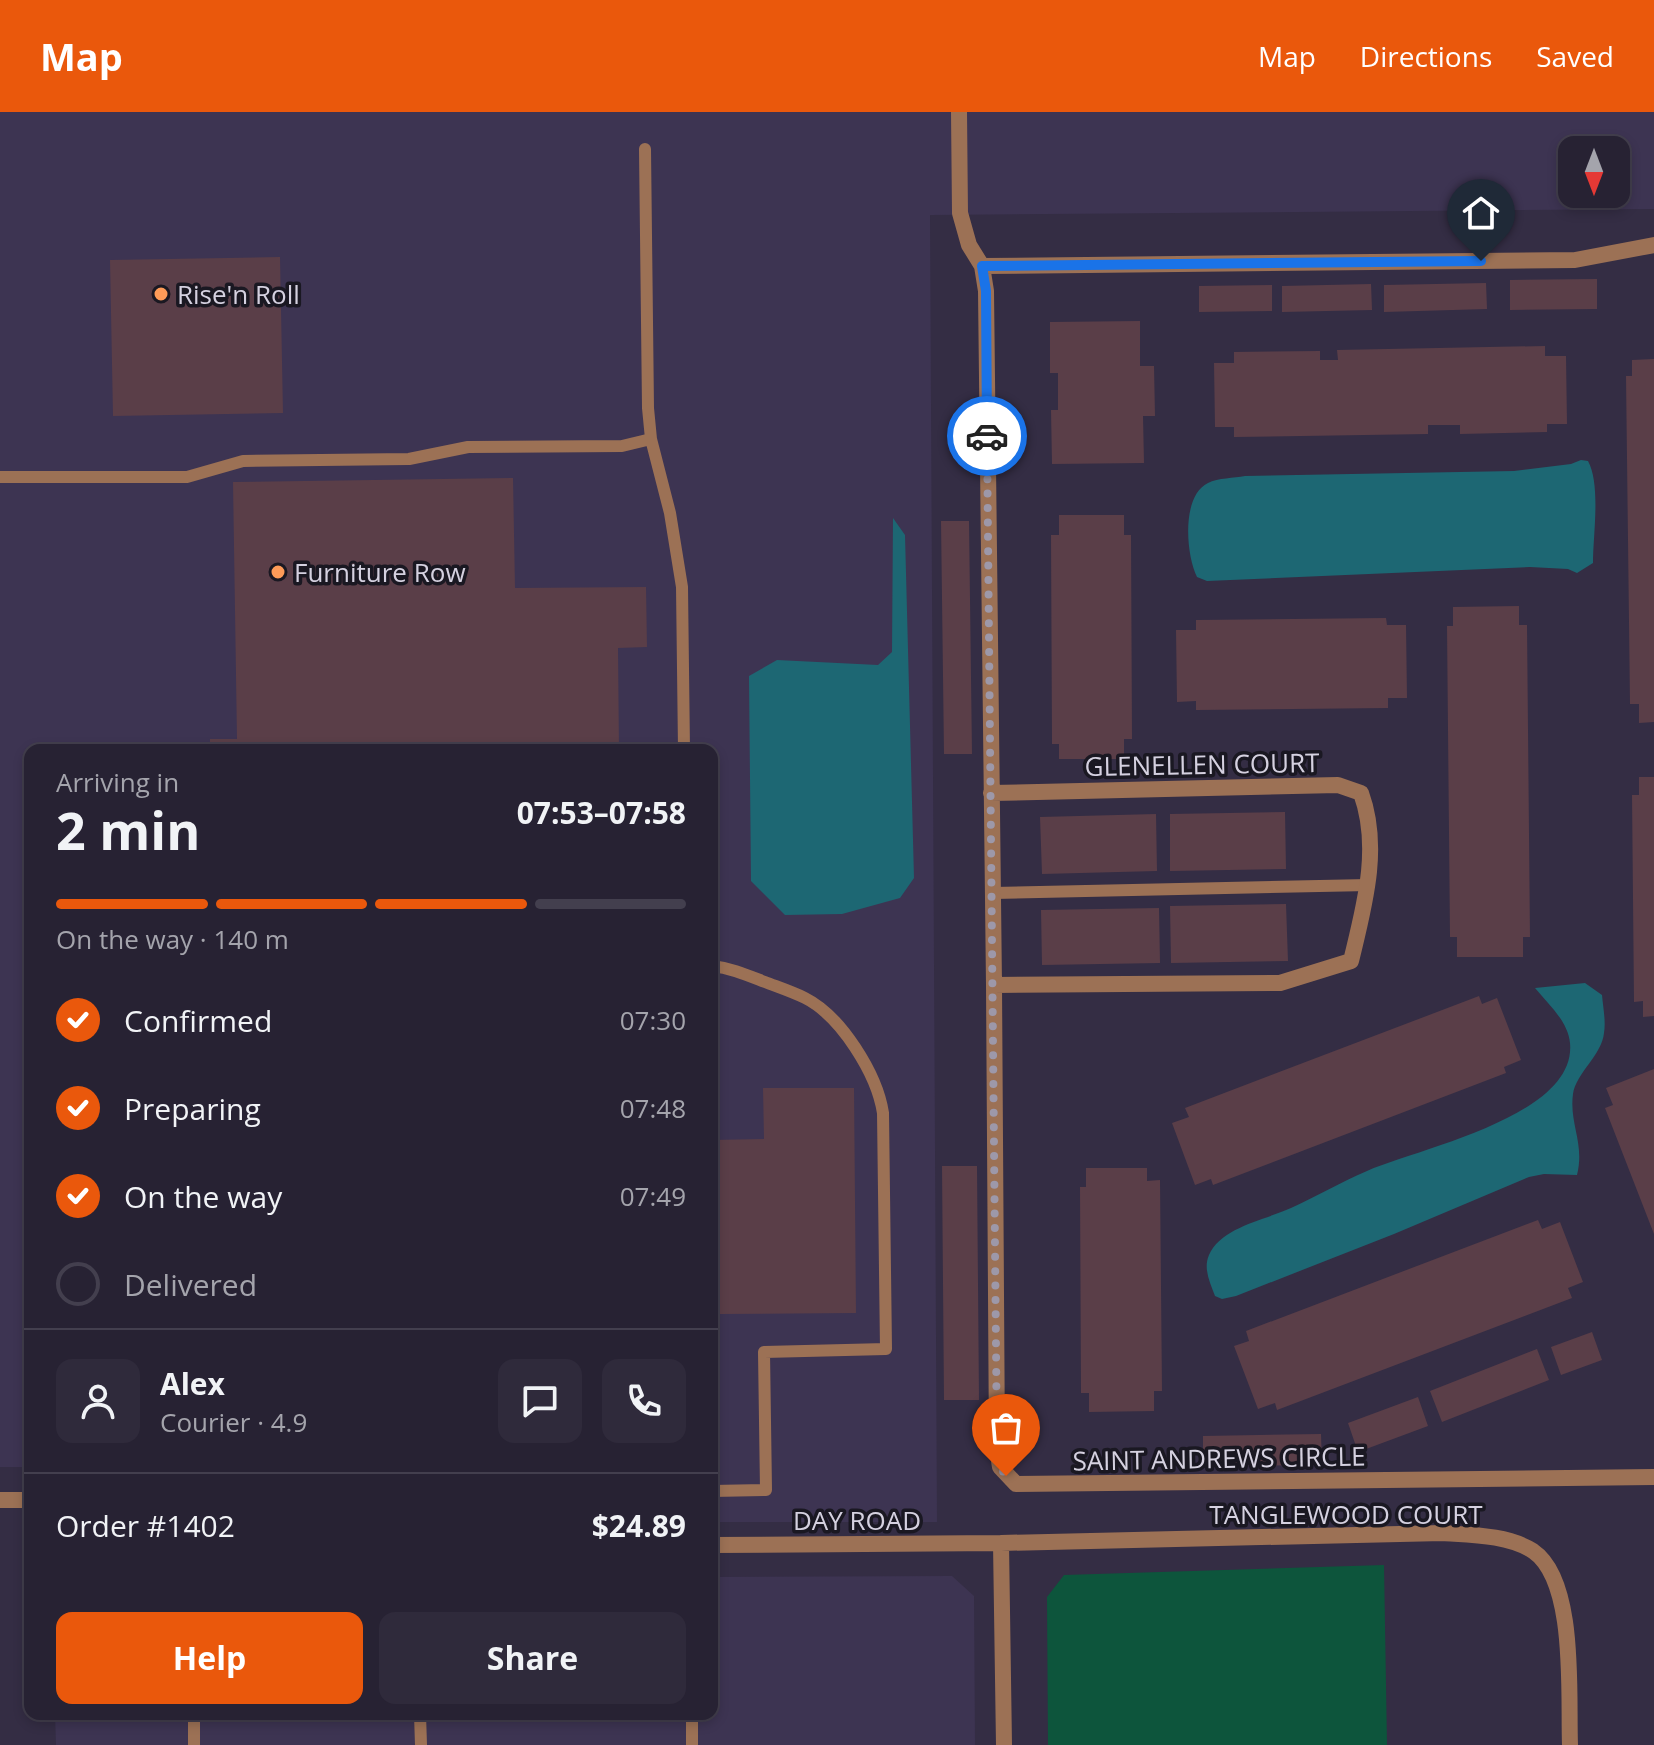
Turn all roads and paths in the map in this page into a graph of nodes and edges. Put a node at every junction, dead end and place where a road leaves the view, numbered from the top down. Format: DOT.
graph roads {
  1 [pos="959,112"];
  2 [pos="645,149"];
  3 [pos="1654,245"];
  4 [pos="982,266"];
  5 [pos="651,439"];
  6 [pos="0,477"];
  7 [pos="684,744"];
  8 [pos="991,793"];
  9 [pos="1369,885"];
  10 [pos="993,893"];
  11 [pos="718,967"];
  12 [pos="994,985"];
  13 [pos="1654,1477"];
  14 [pos="718,1491"];
  15 [pos="0,1500"];
  16 [pos="24,1500"];
  17 [pos="1001,1543"];
  18 [pos="718,1545"];
  19 [pos="194,1720"];
  20 [pos="420,1720"];
  21 [pos="692,1720"];
  22 [pos="194,1745"];
  23 [pos="421,1745"];
  24 [pos="692,1745"];
  25 [pos="1004,1745"];
  26 [pos="1570,1745"];
  1 -- 4 [label="street, SAINT ANDREWS CIRCLE"];
  2 -- 5 [label="lane"];
  3 -- 4 [label="street"];
  4 -- 8 [label="street, SAINT ANDREWS CIRCLE"];
  5 -- 6 [label="lane"];
  5 -- 7 [label="lane"];
  8 -- 9 [label="street, GLENELLEN COURT"];
  8 -- 10 [label="street, SAINT ANDREWS CIRCLE"];
  9 -- 10 [label="lane"];
  9 -- 12 [label="street, GLENELLEN COURT"];
  10 -- 12 [label="street, SAINT ANDREWS CIRCLE"];
  11 -- 14 [label="lane"];
  12 -- 13 [label="street, SAINT ANDREWS CIRCLE"];
  15 -- 16 [label="street"];
  17 -- 18 [label="street, DAY ROAD"];
  17 -- 25 [label="street"];
  17 -- 26 [label="street, TANGLEWOOD COURT"];
  19 -- 22 [label="lane"];
  20 -- 23 [label="lane"];
  21 -- 24 [label="lane"];
}
